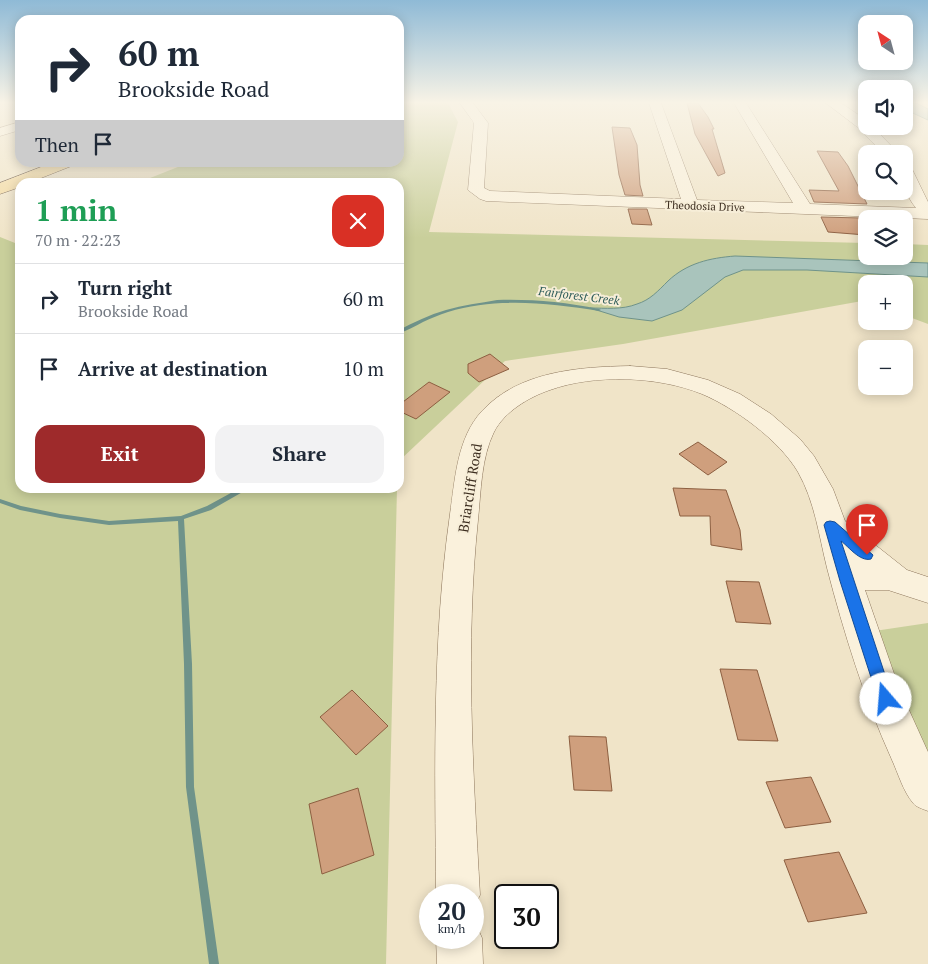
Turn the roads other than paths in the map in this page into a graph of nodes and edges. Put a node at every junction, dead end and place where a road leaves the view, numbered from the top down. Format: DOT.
graph roads {
  1 [pos="479,148"];
  2 [pos="671,148"];
  3 [pos="767,148"];
  4 [pos="30,167"];
  5 [pos="56,167"];
  6 [pos="0,178"];
  7 [pos="28,178"];
  8 [pos="15,183"];
  9 [pos="0,189"];
  10 [pos="913,190"];
  11 [pos="691,205"];
  12 [pos="805,210"];
  13 [pos="928,213"];
  14 [pos="830,525"];
  15 [pos="896,578"];
  16 [pos="846,581"];
  17 [pos="928,590"];
  18 [pos="928,791"];
  19 [pos="458,884"];
  20 [pos="460,949"];
  21 [pos="460,964"];
  1 -- 11 [label="street, Theodosia Drive"];
  2 -- 11 [label="street"];
  3 -- 12 [label="street"];
  4 -- 6 [label="main road"];
  5 -- 7 [label="main road"];
  8 -- 9 [label="main road"];
  10 -- 13 [label="street"];
  11 -- 12 [label="street, Theodosia Drive"];
  12 -- 13 [label="street, Theodosia Drive"];
  14 -- 15 [label="street"];
  14 -- 16 [label="street, Briarcliff Road"];
  14 -- 19 [label="street, Briarcliff Road"];
  15 -- 16 [label="street"];
  15 -- 17 [label="street"];
  16 -- 18 [label="street, Briarcliff Road"];
  20 -- 21 [label="street"];
}
